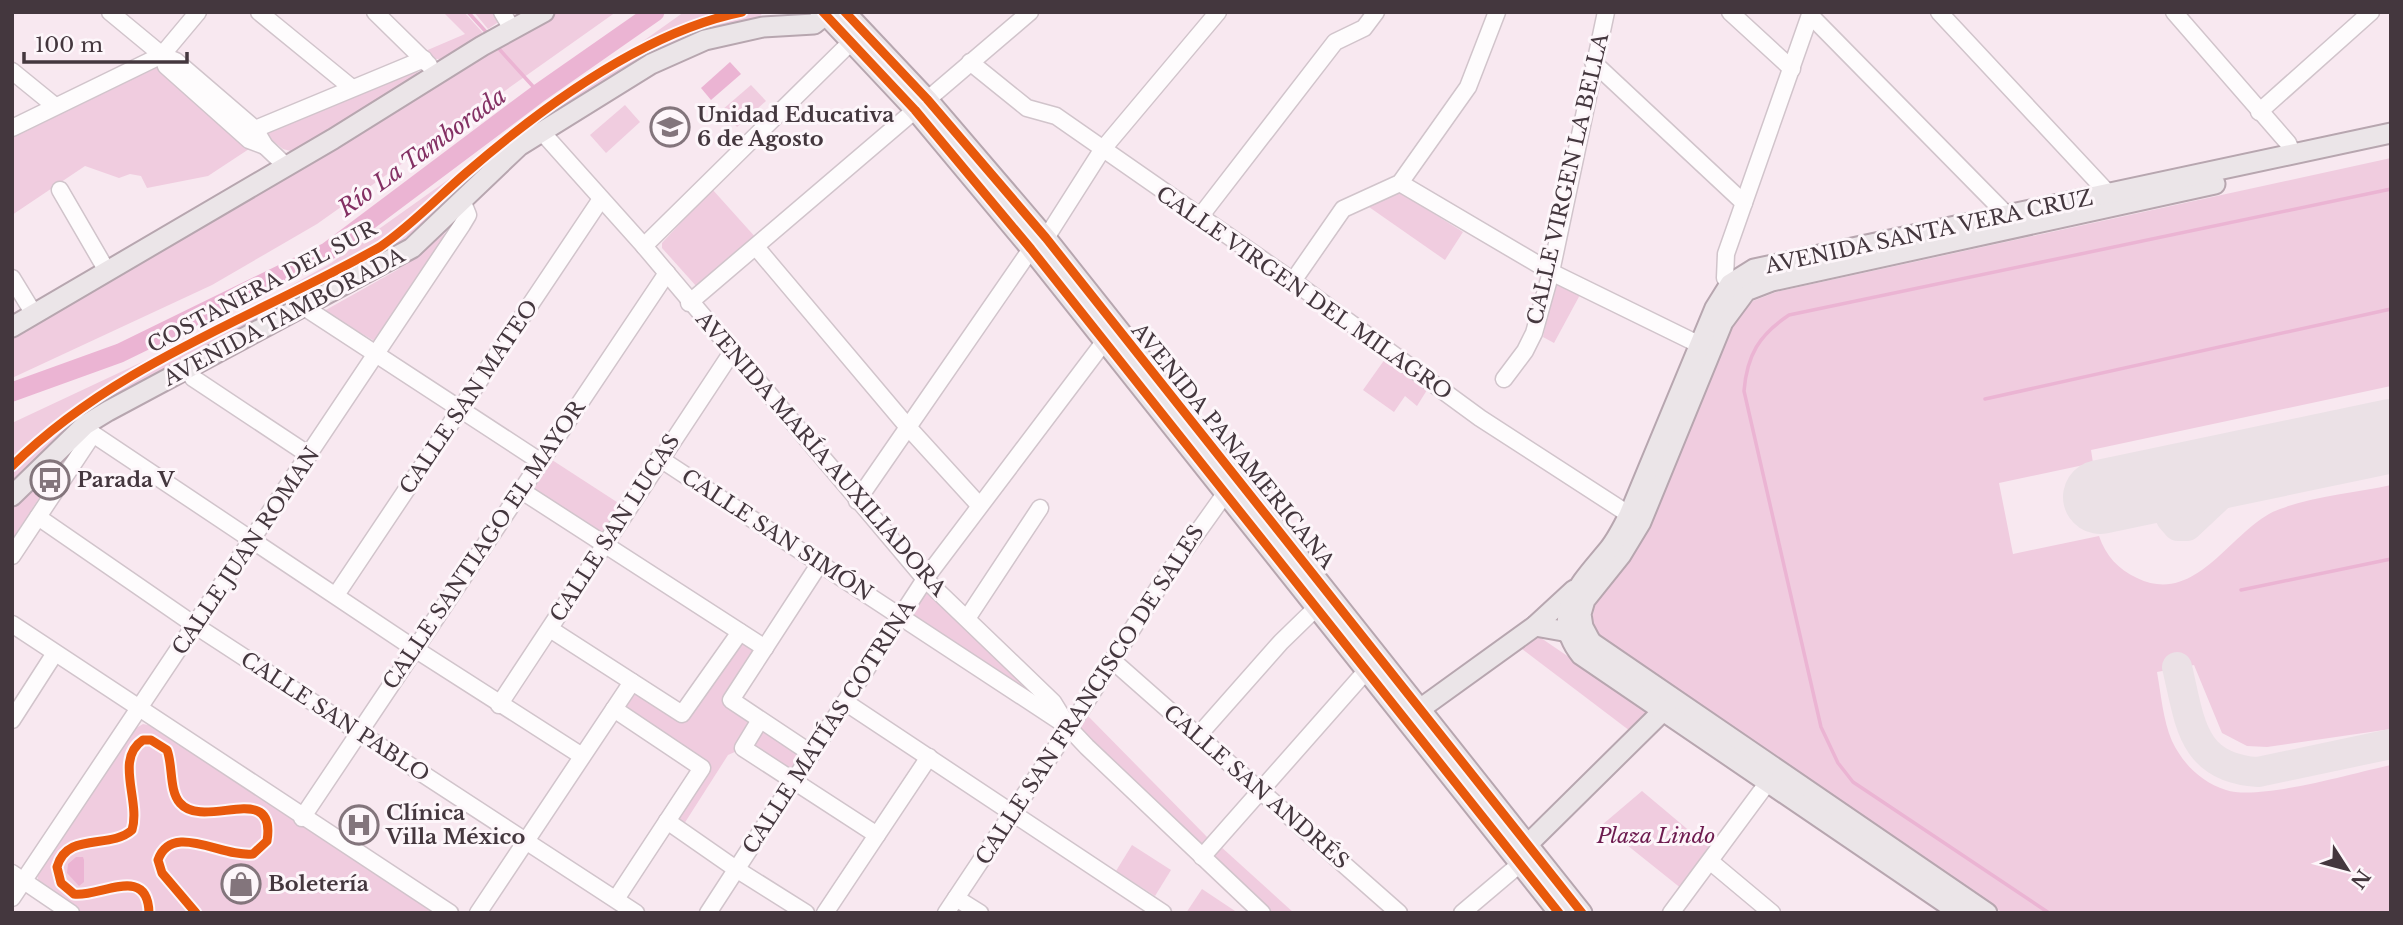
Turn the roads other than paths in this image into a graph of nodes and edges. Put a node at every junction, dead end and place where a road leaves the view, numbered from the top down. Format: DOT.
graph roads {
  1 [pos="110,12"];
  2 [pos="198,12"];
  3 [pos="259,12"];
  4 [pos="375,12"];
  5 [pos="544,12"];
  6 [pos="803,12"];
  7 [pos="1030,12"];
  8 [pos="1217,12"];
  9 [pos="1376,12"];
  10 [pos="1497,12"];
  11 [pos="1606,12"];
  12 [pos="1730,12"];
  13 [pos="1939,12"];
  14 [pos="2174,12"];
  15 [pos="2371,12"];
  16 [pos="830,13"];
  17 [pos="1810,14"];
  18 [pos="507,20"];
  19 [pos="770,22"];
  20 [pos="851,42"];
  21 [pos="162,55"];
  22 [pos="424,59"];
  23 [pos="970,62"];
  24 [pos="1593,62"];
  25 [pos="1792,69"];
  26 [pos="12,71"];
  27 [pos="437,75"];
  28 [pos="352,89"];
  29 [pos="921,105"];
  30 [pos="55,106"];
  31 [pos="2259,112"];
  32 [pos="12,128"];
  33 [pos="255,129"];
  34 [pos="541,131"];
  35 [pos="2391,133"];
  36 [pos="265,146"];
  37 [pos="2391,146"];
  38 [pos="1102,150"];
  39 [pos="2292,154"];
  40 [pos="286,166"];
  41 [pos="1400,183"];
  42 [pos="60,190"];
  43 [pos="2108,193"];
  44 [pos="601,199"];
  45 [pos="462,200"];
  46 [pos="1744,203"];
  47 [pos="2007,215"];
  48 [pos="1199,218"];
  49 [pos="1038,244"];
  50 [pos="644,246"];
  51 [pos="756,247"];
  52 [pos="107,271"];
  53 [pos="1551,272"];
  54 [pos="667,273"];
  55 [pos="12,278"];
  56 [pos="1293,281"];
  57 [pos="1735,290"];
  58 [pos="689,303"];
  59 [pos="304,307"];
  60 [pos="34,314"];
  61 [pos="12,327"];
  62 [pos="1104,342"];
  63 [pos="1698,344"];
  64 [pos="732,352"];
  65 [pos="376,355"];
  66 [pos="187,369"];
  67 [pos="1504,379"];
  68 [pos="461,409"];
  69 [pos="907,426"];
  70 [pos="89,430"];
  71 [pos="309,455"];
  72 [pos="659,458"];
  73 [pos="541,463"];
  74 [pos="1231,486"];
  75 [pos="522,491"];
  76 [pos="12,496"];
  77 [pos="857,501"];
  78 [pos="979,505"];
  79 [pos="1040,508"];
  80 [pos="38,517"];
  81 [pos="1635,519"];
  82 [pos="253,539"];
  83 [pos="602,545"];
  84 [pos="12,556"];
  85 [pos="820,563"];
  86 [pos="925,579"];
  87 [pos="1575,590"];
  88 [pos="336,595"];
  89 [pos="1317,607"];
  90 [pos="901,617"];
  91 [pos="968,617"];
  92 [pos="12,624"];
  93 [pos="196,626"];
  94 [pos="1535,626"];
  95 [pos="550,629"];
  96 [pos="740,632"];
  97 [pos="1570,634"];
  98 [pos="1591,642"];
  99 [pos="765,648"];
  100 [pos="415,649"];
  101 [pos="55,653"];
  102 [pos="1112,660"];
  103 [pos="1373,664"];
  104 [pos="632,682"];
  105 [pos="845,702"];
  106 [pos="499,705"];
  107 [pos="1669,706"];
  108 [pos="614,709"];
  109 [pos="1420,709"];
  110 [pos="139,710"];
  111 [pos="12,720"];
  112 [pos="760,720"];
  113 [pos="1069,728"];
  114 [pos="358,732"];
  115 [pos="1197,737"];
  116 [pos="811,754"];
  117 [pos="582,757"];
  118 [pos="929,757"];
  119 [pos="1772,778"];
  120 [pos="793,781"];
  121 [pos="1261,790"];
  122 [pos="1012,812"];
  123 [pos="302,818"];
  124 [pos="667,821"];
  125 [pos="877,835"];
  126 [pos="525,842"];
  127 [pos="1521,855"];
  128 [pos="1202,857"];
  129 [pos="1710,862"];
  130 [pos="736,869"];
  131 [pos="18,877"];
  132 [pos="12,898"];
  133 [pos="956,898"];
  134 [pos="616,900"];
  135 [pos="1960,909"];
  136 [pos="71,913"];
  137 [pos="450,913"];
  138 [pos="478,913"];
  139 [pos="636,913"];
  140 [pos="708,913"];
  141 [pos="806,913"];
  142 [pos="825,913"];
  143 [pos="946,913"];
  144 [pos="980,913"];
  145 [pos="1163,913"];
  146 [pos="1262,913"];
  147 [pos="1399,913"];
  148 [pos="1462,913"];
  149 [pos="1559,913"];
  150 [pos="1582,913"];
  151 [pos="1671,913"];
  152 [pos="1772,913"];
  153 [pos="1987,913"];
  1 -- 21 [label="street"];
  2 -- 21 [label="street"];
  3 -- 28 [label="street"];
  4 -- 22 [label="street"];
  5 -- 18 [label="main road"];
  6 -- 19 [label="main road, AVENIDA TAMBORADA"];
  7 -- 23 [label="street"];
  8 -- 38 [label="street"];
  9 -- 48 [label="street"];
  10 -- 41 [label="street"];
  11 -- 24 [label="street, CALLE VIRGEN LA BELLA"];
  12 -- 25 [label="street"];
  13 -- 43 [label="street"];
  14 -- 31 [label="street"];
  15 -- 31 [label="street"];
  16 -- 19 [label="main road, AVENIDA TAMBORADA"];
  16 -- 20 [label="main road, AVENIDA PANAMERICANA"];
  16 -- 29 [label="main road, AVENIDA PANAMERICANA"];
  17 -- 25 [label="street"];
  17 -- 47 [label="street"];
  18 -- 27 [label="main road"];
  19 -- 34 [label="main road, AVENIDA TAMBORADA"];
  20 -- 29 [label="main road, AVENIDA PANAMERICANA"];
  20 -- 50 [label="street"];
  21 -- 30 [label="street"];
  21 -- 33 [label="street"];
  21 -- 36 [label="street"];
  22 -- 27 [label="street"];
  22 -- 28 [label="street"];
  23 -- 29 [label="street"];
  23 -- 38 [label="street, CALLE VIRGEN DEL MILAGRO"];
  24 -- 46 [label="street"];
  24 -- 53 [label="street, CALLE VIRGEN LA BELLA"];
  25 -- 46 [label="street"];
  26 -- 30 [label="street"];
  27 -- 40 [label="main road"];
  28 -- 33 [label="street"];
  29 -- 49 [label="main road, AVENIDA PANAMERICANA"];
  29 -- 51 [label="street"];
  30 -- 32 [label="street"];
  31 -- 39 [label="street"];
  33 -- 36 [label="street"];
  34 -- 44 [label="street, AVENIDA MARÍA AUXILIADORA"];
  34 -- 45 [label="main road, AVENIDA TAMBORADA"];
  35 -- 39 [label="main road, AVENIDA SANTA VERA CRUZ"];
  36 -- 40 [label="street"];
  37 -- 57 [label="main road, AVENIDA SANTA VERA CRUZ"];
  38 -- 48 [label="street, CALLE VIRGEN DEL MILAGRO"];
  38 -- 49 [label="street"];
  39 -- 43 [label="main road, AVENIDA SANTA VERA CRUZ"];
  40 -- 52 [label="main road"];
  41 -- 53 [label="street"];
  41 -- 56 [label="street"];
  42 -- 52 [label="street"];
  43 -- 47 [label="main road, AVENIDA SANTA VERA CRUZ"];
  44 -- 50 [label="street, AVENIDA MARÍA AUXILIADORA"];
  44 -- 68 [label="street, CALLE SAN MATEO"];
  45 -- 59 [label="main road, AVENIDA TAMBORADA"];
  45 -- 65 [label="street, CALLE JUAN ROMAN"];
  46 -- 57 [label="street"];
  47 -- 57 [label="main road, AVENIDA SANTA VERA CRUZ"];
  48 -- 56 [label="street, CALLE VIRGEN DEL MILAGRO"];
  49 -- 62 [label="main road, AVENIDA PANAMERICANA"];
  49 -- 69 [label="street"];
  49 -- 74 [label="main road, AVENIDA PANAMERICANA"];
  50 -- 54 [label="street, AVENIDA MARÍA AUXILIADORA"];
  51 -- 58 [label="street"];
  51 -- 69 [label="street"];
  52 -- 60 [label="main road"];
  53 -- 63 [label="street"];
  53 -- 67 [label="street, CALLE VIRGEN LA BELLA"];
  54 -- 58 [label="street, AVENIDA MARÍA AUXILIADORA"];
  54 -- 73 [label="street, CALLE SANTIAGO EL MAYOR"];
  55 -- 60 [label="street"];
  56 -- 81 [label="street, CALLE VIRGEN DEL MILAGRO"];
  57 -- 63 [label="main road, AVENIDA SANTA VERA CRUZ"];
  57 -- 81 [label="main road, AVENIDA SANTA VERA CRUZ"];
  58 -- 64 [label="street, AVENIDA MARÍA AUXILIADORA"];
  59 -- 65 [label="street"];
  59 -- 66 [label="main road, AVENIDA TAMBORADA"];
  60 -- 61 [label="main road"];
  62 -- 74 [label="main road, AVENIDA PANAMERICANA"];
  62 -- 78 [label="street, CALLE MATÍAS COTRINA"];
  63 -- 81 [label="main road, AVENIDA SANTA VERA CRUZ"];
  64 -- 72 [label="street, CALLE SAN LUCAS"];
  64 -- 77 [label="street, AVENIDA MARÍA AUXILIADORA"];
  65 -- 68 [label="street"];
  65 -- 71 [label="street, CALLE JUAN ROMAN"];
  66 -- 70 [label="main road, AVENIDA TAMBORADA"];
  66 -- 71 [label="street"];
  68 -- 73 [label="street"];
  68 -- 88 [label="street, CALLE SAN MATEO"];
  69 -- 77 [label="street"];
  69 -- 78 [label="street"];
  70 -- 76 [label="main road, AVENIDA TAMBORADA"];
  70 -- 80 [label="street"];
  70 -- 82 [label="street"];
  71 -- 82 [label="street, CALLE JUAN ROMAN"];
  72 -- 83 [label="street, CALLE SAN LUCAS"];
  72 -- 85 [label="street, CALLE SAN SIMÓN"];
  73 -- 75 [label="street, CALLE SANTIAGO EL MAYOR"];
  74 -- 89 [label="main road, AVENIDA PANAMERICANA"];
  74 -- 102 [label="street, CALLE SAN FRANCISCO DE SALES"];
  74 -- 103 [label="main road, AVENIDA PANAMERICANA"];
  75 -- 83 [label="street"];
  75 -- 100 [label="street, CALLE SANTIAGO EL MAYOR"];
  77 -- 86 [label="street, AVENIDA MARÍA AUXILIADORA"];
  78 -- 86 [label="street, CALLE MATÍAS COTRINA"];
  79 -- 91 [label="street"];
  80 -- 84 [label="street"];
  80 -- 93 [label="street, CALLE SAN PABLO"];
  81 -- 87 [label="main road, AVENIDA SANTA VERA CRUZ"];
  81 -- 98 [label="main road, AVENIDA SANTA VERA CRUZ"];
  82 -- 88 [label="street"];
  82 -- 93 [label="street, CALLE JUAN ROMAN"];
  83 -- 95 [label="street, CALLE SAN LUCAS"];
  83 -- 96 [label="street"];
  85 -- 90 [label="street, CALLE SAN SIMÓN"];
  85 -- 99 [label="street"];
  86 -- 90 [label="street, CALLE MATÍAS COTRINA"];
  86 -- 91 [label="street, AVENIDA MARÍA AUXILIADORA"];
  87 -- 94 [label="main road, AVENIDA SANTA VERA CRUZ"];
  87 -- 97 [label="main road"];
  88 -- 100 [label="street"];
  89 -- 103 [label="main road, AVENIDA PANAMERICANA"];
  89 -- 115 [label="street"];
  90 -- 105 [label="street, CALLE MATÍAS COTRINA"];
  90 -- 113 [label="street, CALLE SAN SIMÓN"];
  91 -- 113 [label="street, AVENIDA MARÍA AUXILIADORA"];
  92 -- 101 [label="street"];
  93 -- 110 [label="street, CALLE JUAN ROMAN"];
  93 -- 114 [label="street, CALLE SAN PABLO"];
  94 -- 97 [label="main road"];
  94 -- 109 [label="main road, AVENIDA SANTA VERA CRUZ"];
  95 -- 104 [label="street"];
  95 -- 106 [label="street, CALLE SAN LUCAS"];
  96 -- 99 [label="street"];
  96 -- 104 [label="street"];
  97 -- 98 [label="main road"];
  97 -- 107 [label="main road"];
  98 -- 107 [label="main road"];
  99 -- 112 [label="street"];
  100 -- 106 [label="street"];
  100 -- 114 [label="street, CALLE SANTIAGO EL MAYOR"];
  101 -- 110 [label="street"];
  101 -- 111 [label="street"];
  102 -- 113 [label="street, CALLE SAN FRANCISCO DE SALES"];
  102 -- 115 [label="street, CALLE SAN ANDRÉS"];
  103 -- 109 [label="main road, AVENIDA PANAMERICANA"];
  103 -- 121 [label="street"];
  103 -- 127 [label="main road, AVENIDA PANAMERICANA"];
  104 -- 108 [label="street"];
  105 -- 116 [label="street, CALLE MATÍAS COTRINA"];
  105 -- 118 [label="street"];
  106 -- 117 [label="street"];
  107 -- 119 [label="main road"];
  107 -- 127 [label="main road"];
  108 -- 117 [label="street"];
  108 -- 124 [label="street"];
  109 -- 127 [label="main road, AVENIDA PANAMERICANA"];
  110 -- 123 [label="street"];
  110 -- 131 [label="street, CALLE JUAN ROMAN"];
  112 -- 116 [label="street"];
  112 -- 120 [label="street"];
  113 -- 122 [label="street, CALLE SAN FRANCISCO DE SALES"];
  113 -- 128 [label="street, AVENIDA MARÍA AUXILIADORA"];
  114 -- 123 [label="street, CALLE SANTIAGO EL MAYOR"];
  114 -- 126 [label="street, CALLE SAN PABLO"];
  115 -- 121 [label="street, CALLE SAN ANDRÉS"];
  116 -- 120 [label="street, CALLE MATÍAS COTRINA"];
  117 -- 126 [label="street"];
  118 -- 122 [label="street"];
  118 -- 125 [label="street"];
  119 -- 129 [label="street"];
  119 -- 135 [label="main road"];
  120 -- 125 [label="street"];
  120 -- 130 [label="street, CALLE MATÍAS COTRINA"];
  121 -- 128 [label="street"];
  121 -- 147 [label="street, CALLE SAN ANDRÉS"];
  122 -- 133 [label="street, CALLE SAN FRANCISCO DE SALES"];
  122 -- 145 [label="street"];
  123 -- 137 [label="street"];
  124 -- 130 [label="street"];
  124 -- 134 [label="street"];
  125 -- 142 [label="street"];
  126 -- 134 [label="street, CALLE SAN PABLO"];
  126 -- 138 [label="street"];
  127 -- 148 [label="street"];
  127 -- 149 [label="main road, AVENIDA PANAMERICANA"];
  127 -- 150 [label="main road, AVENIDA PANAMERICANA"];
  128 -- 146 [label="street, AVENIDA MARÍA AUXILIADORA"];
  129 -- 151 [label="street"];
  129 -- 152 [label="street"];
  130 -- 140 [label="street, CALLE MATÍAS COTRINA"];
  130 -- 141 [label="street"];
  131 -- 132 [label="street, CALLE JUAN ROMAN"];
  131 -- 136 [label="street"];
  133 -- 143 [label="street, CALLE SAN FRANCISCO DE SALES"];
  133 -- 144 [label="street"];
  134 -- 139 [label="street, CALLE SAN PABLO"];
  135 -- 153 [label="main road"];
}
